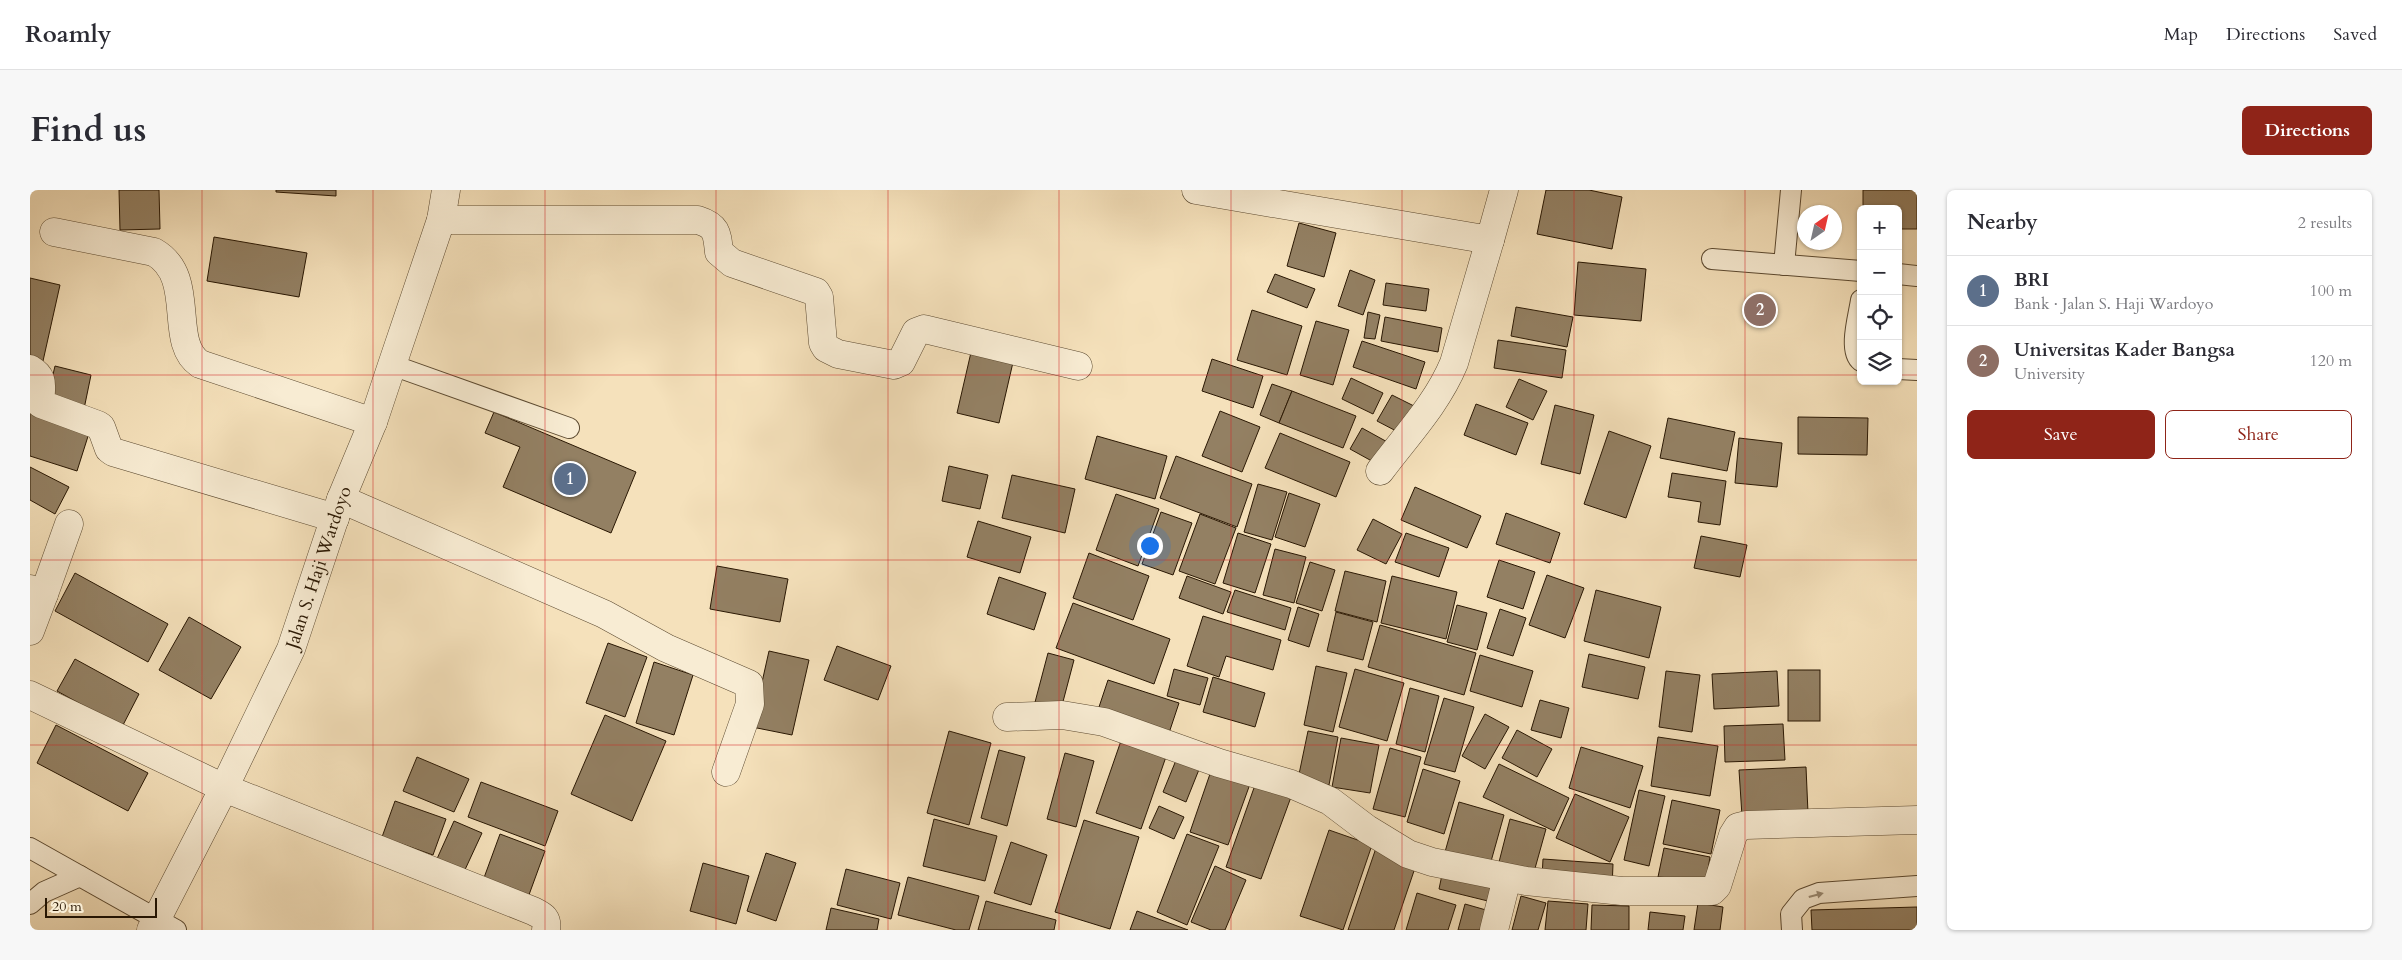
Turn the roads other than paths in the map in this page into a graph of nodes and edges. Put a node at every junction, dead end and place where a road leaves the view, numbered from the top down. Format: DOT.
graph roads {
  1 [pos="446,190"];
  2 [pos="1196,190"];
  3 [pos="1504,190"];
  4 [pos="1791,190"];
  5 [pos="441,220"];
  6 [pos="54,232"];
  7 [pos="1490,240"];
  8 [pos="1712,259"];
  9 [pos="1784,264"];
  10 [pos="1857,271"];
  11 [pos="1902,274"];
  12 [pos="1917,276"];
  13 [pos="1857,327"];
  14 [pos="1857,356"];
  15 [pos="392,365"];
  16 [pos="1078,366"];
  17 [pos="30,369"];
  18 [pos="1902,369"];
  19 [pos="1917,370"];
  20 [pos="373,422"];
  21 [pos="569,428"];
  22 [pos="1380,471"];
  23 [pos="338,508"];
  24 [pos="69,524"];
  25 [pos="37,592"];
  26 [pos="30,631"];
  27 [pos="30,695"];
  28 [pos="1006,717"];
  29 [pos="726,772"];
  30 [pos="224,788"];
  31 [pos="1917,820"];
  32 [pos="30,848"];
  33 [pos="80,876"];
  34 [pos="1507,878"];
  35 [pos="1917,886"];
  36 [pos="30,904"];
  37 [pos="161,926"];
  38 [pos="546,930"];
  39 [pos="1494,930"];
  40 [pos="1792,930"];
  1 -- 5 [label="street, Jalan S. Haji Wardoyo"];
  2 -- 7 [label="street"];
  3 -- 7 [label="street"];
  4 -- 9 [label="lane"];
  5 -- 15 [label="street, Jalan S. Haji Wardoyo"];
  5 -- 16 [label="street"];
  6 -- 20 [label="street"];
  7 -- 22 [label="street"];
  8 -- 9 [label="lane"];
  9 -- 10 [label="lane"];
  11 -- 12 [label="lane"];
  13 -- 14 [label="lane"];
  15 -- 20 [label="street, Jalan S. Haji Wardoyo"];
  15 -- 21 [label="lane"];
  17 -- 23 [label="street"];
  18 -- 19 [label="lane"];
  20 -- 23 [label="street, Jalan S. Haji Wardoyo"];
  23 -- 29 [label="street"];
  23 -- 30 [label="street, Jalan S. Haji Wardoyo"];
  24 -- 25 [label="street"];
  25 -- 26 [label="street"];
  27 -- 30 [label="street"];
  28 -- 34 [label="street"];
  30 -- 37 [label="street, Jalan S. Haji Wardoyo"];
  30 -- 38 [label="street"];
  31 -- 34 [label="street"];
  32 -- 33 [label="lane"];
  33 -- 36 [label="lane"];
  33 -- 37 [label="lane"];
  34 -- 39 [label="street"];
  40 -- 35 [label="lane, one-way"];
}
